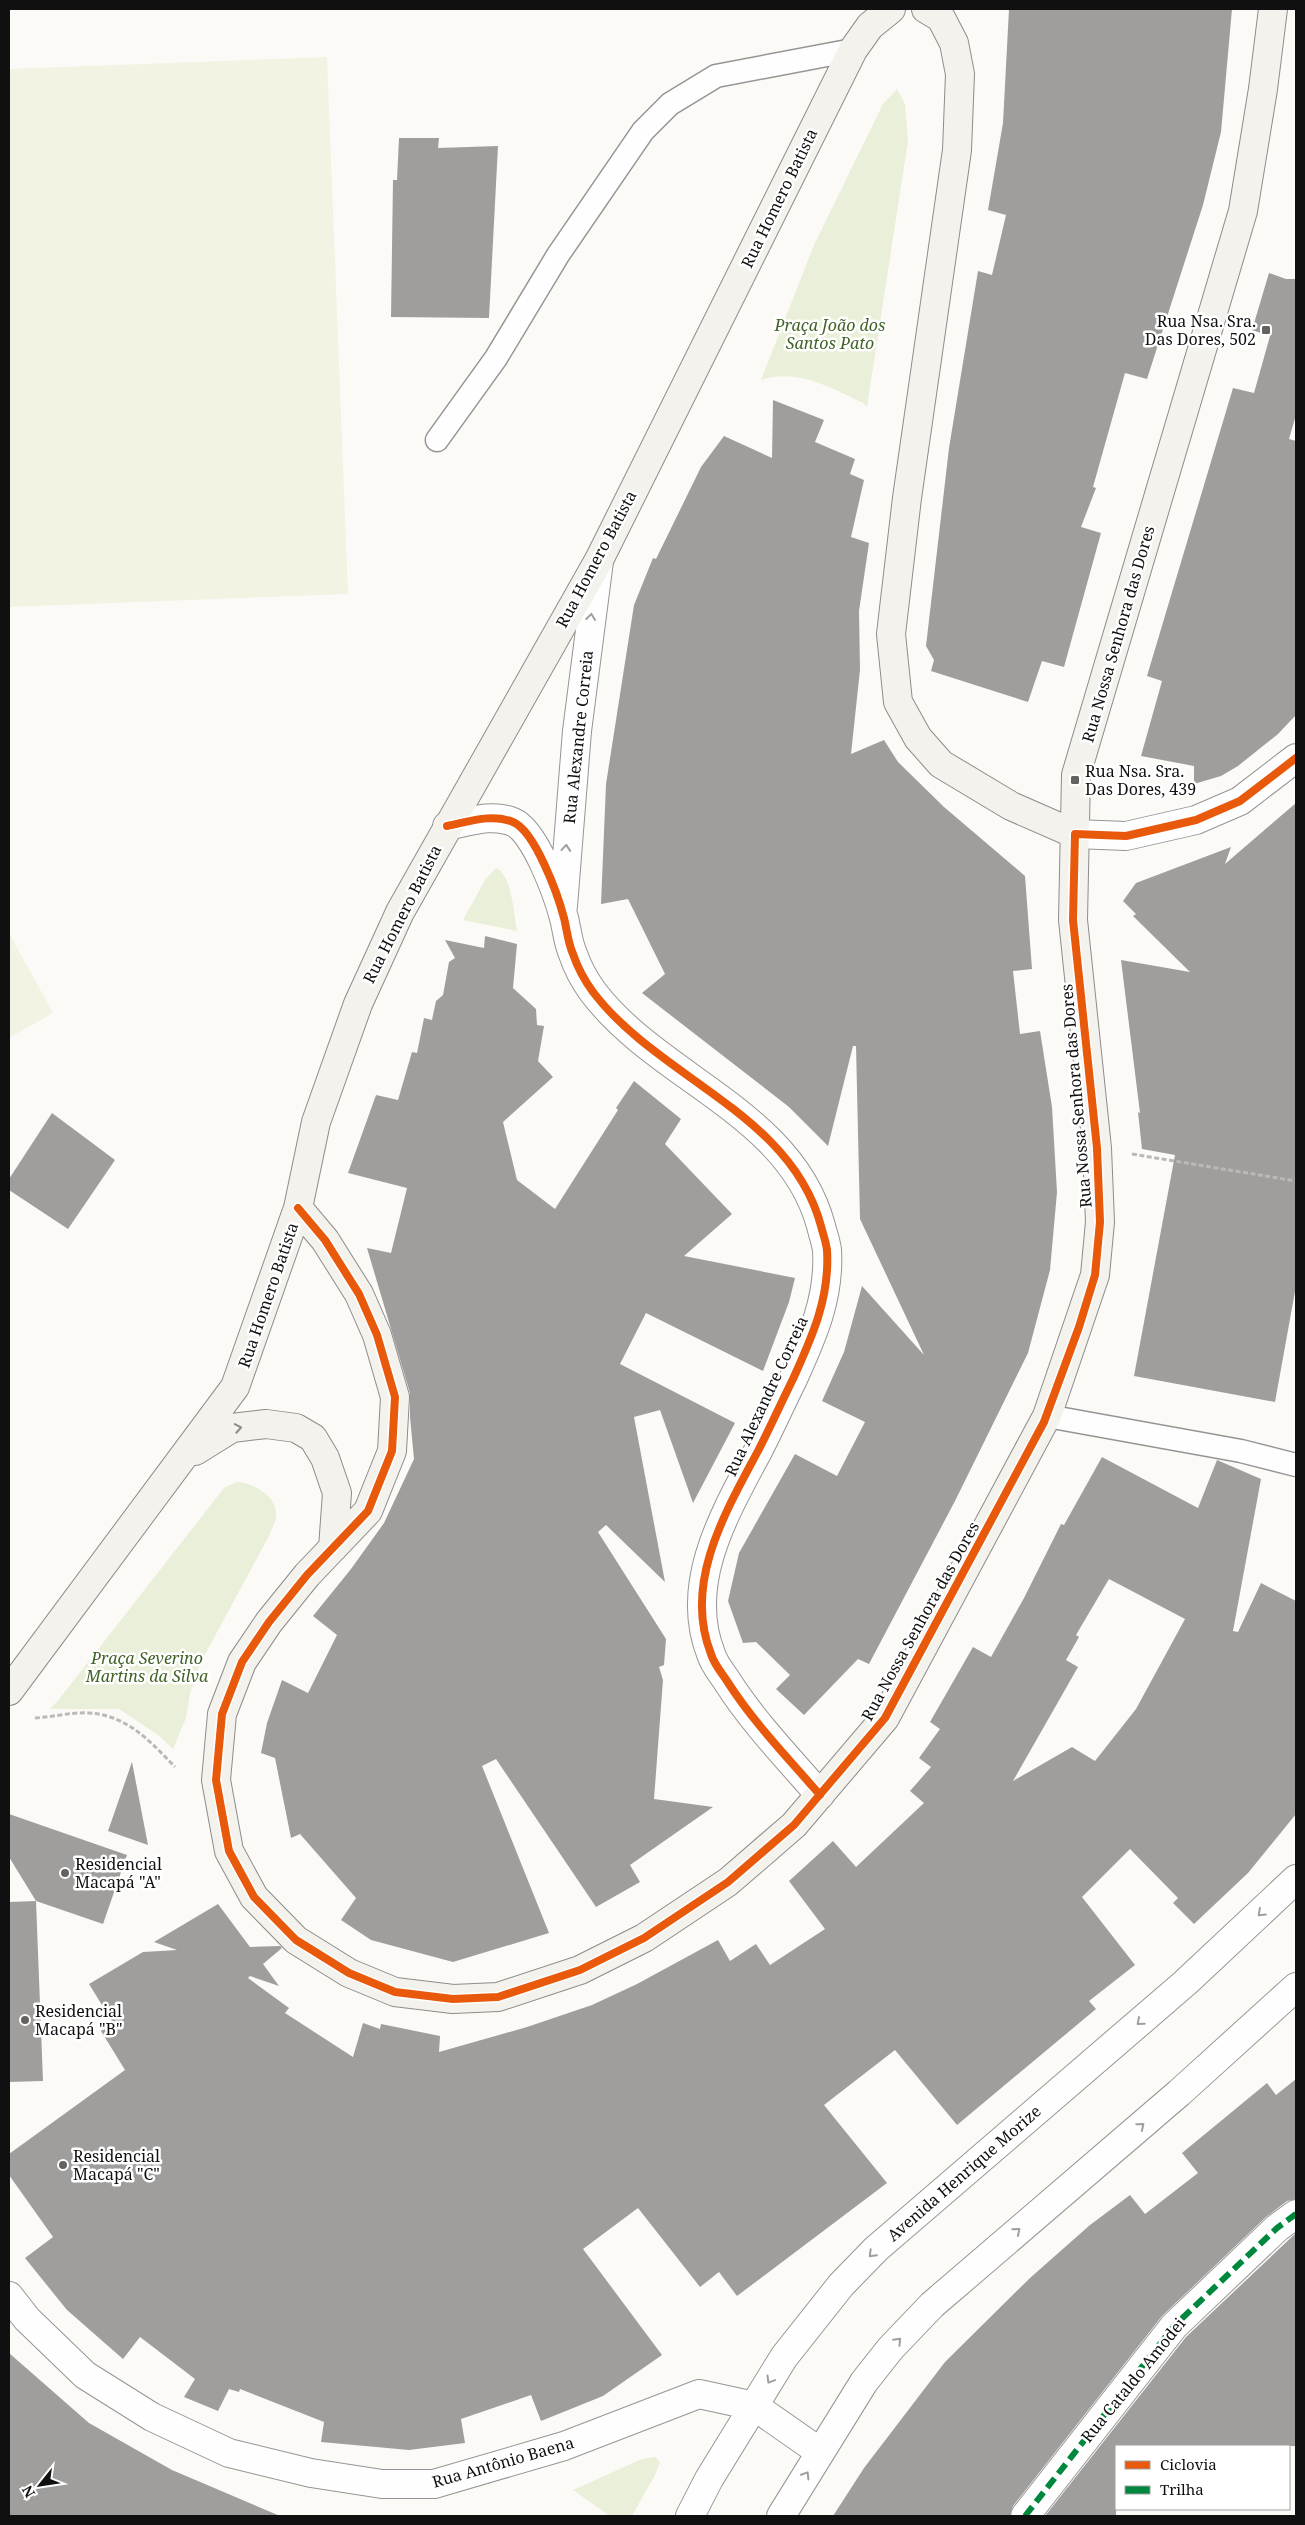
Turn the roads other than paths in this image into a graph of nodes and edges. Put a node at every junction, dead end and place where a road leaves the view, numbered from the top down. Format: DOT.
graph roads {
  1 [pos="891,9"];
  2 [pos="926,9"];
  3 [pos="1273,9"];
  4 [pos="853,50"];
  5 [pos="437,440"];
  6 [pos="599,560"];
  7 [pos="1296,758"];
  8 [pos="447,826"];
  9 [pos="1075,834"];
  10 [pos="563,915"];
  11 [pos="298,1208"];
  12 [pos="1047,1416"];
  13 [pos="181,1460"];
  14 [pos="1296,1465"];
  15 [pos="333,1548"];
  16 [pos="9,1691"];
  17 [pos="820,1795"];
  18 [pos="1296,1879"];
  19 [pos="1296,1987"];
  20 [pos="1296,2214"];
  21 [pos="9,2296"];
  22 [pos="754,2406"];
  23 [pos="820,2452"];
  24 [pos="690,2516"];
  25 [pos="781,2516"];
  26 [pos="1025,2516"];
  1 -- 4 [label="main road, Rua Homero Batista"];
  2 -- 9 [label="main road"];
  3 -- 9 [label="main road, Rua Nossa Senhora das Dores"];
  4 -- 5 [label="lane"];
  4 -- 6 [label="main road, Rua Homero Batista"];
  6 -- 8 [label="main road, Rua Homero Batista"];
  10 -- 6 [label="street, Rua Alexandre Correia, one-way"];
  7 -- 9 [label="street"];
  8 -- 10 [label="street, Rua Alexandre Correia"];
  8 -- 11 [label="main road, Rua Homero Batista"];
  9 -- 12 [label="main road, Rua Nossa Senhora das Dores"];
  10 -- 17 [label="street, Rua Alexandre Correia"];
  11 -- 13 [label="main road, Rua Homero Batista"];
  11 -- 15 [label="main road, Rua Nossa Senhora das Dores"];
  12 -- 14 [label="lane"];
  12 -- 17 [label="main road, Rua Nossa Senhora das Dores"];
  13 -- 15 [label="main road, one-way"];
  13 -- 16 [label="main road, Rua Homero Batista"];
  15 -- 17 [label="main road, Rua Nossa Senhora das Dores"];
  18 -- 22 [label="street, Avenida Henrique Morize, one-way"];
  23 -- 19 [label="street, one-way"];
  20 -- 26 [label="street, Rua Cataldo Amodei"];
  21 -- 22 [label="street, Rua Antônio Baena"];
  22 -- 23 [label="street, Rua Antônio Baena"];
  22 -- 24 [label="street, Avenida Henrique Morize"];
  25 -- 23 [label="street, one-way"];
}
